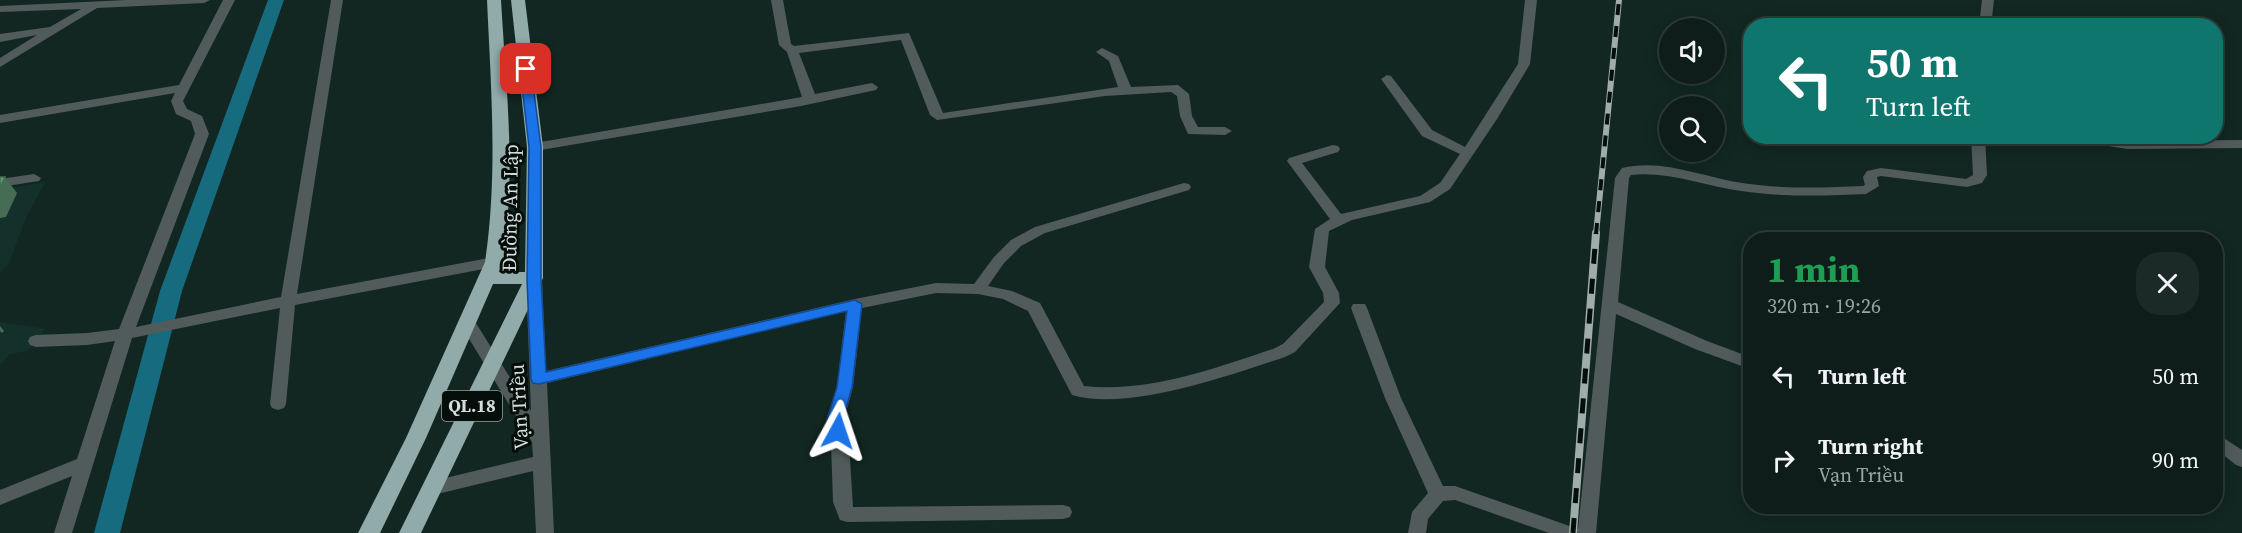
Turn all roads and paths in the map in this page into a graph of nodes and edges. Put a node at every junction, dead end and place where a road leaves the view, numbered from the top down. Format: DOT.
graph roads {
  1 [pos="204,0"];
  2 [pos="229,0"];
  3 [pos="337,0"];
  4 [pos="494,0"];
  5 [pos="518,0"];
  6 [pos="777,0"];
  7 [pos="1531,0"];
  8 [pos="1988,0"];
  9 [pos="95,5"];
  10 [pos="0,9"];
  11 [pos="1986,18"];
  12 [pos="52,30"];
  13 [pos="0,38"];
  14 [pos="792,50"];
  15 [pos="1102,52"];
  16 [pos="0,63"];
  17 [pos="1387,79"];
  18 [pos="872,87"];
  19 [pos="182,88"];
  20 [pos="1126,91"];
  21 [pos="808,99"];
  22 [pos="0,119"];
  23 [pos="1225,131"];
  24 [pos="1978,144"];
  25 [pos="2121,144"];
  26 [pos="2242,144"];
  27 [pos="535,147"];
  28 [pos="1333,149"];
  29 [pos="1468,153"];
  30 [pos="34,178"];
  31 [pos="0,183"];
  32 [pos="1184,187"];
  33 [pos="1339,221"];
  34 [pos="491,270"];
  35 [pos="534,279"];
  36 [pos="978,289"];
  37 [pos="288,301"];
  38 [pos="855,304"];
  39 [pos="1610,304"];
  40 [pos="1359,308"];
  41 [pos="468,324"];
  42 [pos="131,333"];
  43 [pos="36,341"];
  44 [pos="1743,360"];
  45 [pos="493,362"];
  46 [pos="539,379"];
  47 [pos="278,404"];
  48 [pos="542,443"];
  49 [pos="2223,445"];
  50 [pos="2242,459"];
  51 [pos="543,462"];
  52 [pos="83,464"];
  53 [pos="433,488"];
  54 [pos="1438,494"];
  55 [pos="0,498"];
  56 [pos="1063,512"];
  57 [pos="63,533"];
  58 [pos="369,533"];
  59 [pos="410,533"];
  60 [pos="545,533"];
  61 [pos="1417,533"];
  62 [pos="1571,533"];
  63 [pos="1587,533"];
  1 -- 9 [label="street"];
  2 -- 19 [label="street"];
  3 -- 37 [label="street"];
  4 -- 34 [label="highway, Đường An Lập / QL.18"];
  5 -- 27 [label="highway, Đường An Lập / QL.18"];
  6 -- 14 [label="street"];
  7 -- 29 [label="street"];
  8 -- 11 [label="street"];
  9 -- 10 [label="street"];
  9 -- 12 [label="street"];
  12 -- 13 [label="street"];
  12 -- 16 [label="street"];
  14 -- 20 [label="street"];
  14 -- 21 [label="street"];
  15 -- 20 [label="street"];
  17 -- 29 [label="street"];
  18 -- 21 [label="street"];
  19 -- 22 [label="street"];
  19 -- 42 [label="street"];
  20 -- 23 [label="street"];
  21 -- 27 [label="street"];
  24 -- 39 [label="street"];
  25 -- 26 [label="street"];
  27 -- 35 [label="highway, Đường An Lập / QL.18"];
  28 -- 33 [label="street"];
  29 -- 33 [label="street"];
  30 -- 31 [label="street"];
  32 -- 36 [label="street"];
  33 -- 36 [label="street"];
  34 -- 35 [label="highway"];
  34 -- 37 [label="street"];
  34 -- 41 [label="highway, Đường An Lập / QL.18"];
  35 -- 45 [label="highway, Đường An Lập / QL.18"];
  35 -- 46 [label="street, Vạn Triều"];
  36 -- 38 [label="street"];
  37 -- 42 [label="street"];
  37 -- 47 [label="street"];
  38 -- 46 [label="street"];
  38 -- 56 [label="street"];
  39 -- 44 [label="street"];
  39 -- 63 [label="street"];
  40 -- 54 [label="street"];
  41 -- 45 [label="street"];
  41 -- 58 [label="highway, Đường An Lập / QL.18"];
  42 -- 43 [label="street"];
  42 -- 52 [label="street"];
  45 -- 48 [label="street"];
  45 -- 53 [label="highway, Đường An Lập / QL.18"];
  46 -- 48 [label="street, Vạn Triều"];
  48 -- 51 [label="street, Vạn Triều"];
  49 -- 50 [label="street"];
  51 -- 53 [label="street"];
  51 -- 60 [label="street, Vạn Triều"];
  52 -- 55 [label="street"];
  52 -- 57 [label="street"];
  53 -- 59 [label="highway, Đường An Lập / QL.18"];
  54 -- 61 [label="street"];
  54 -- 62 [label="street"];
}
